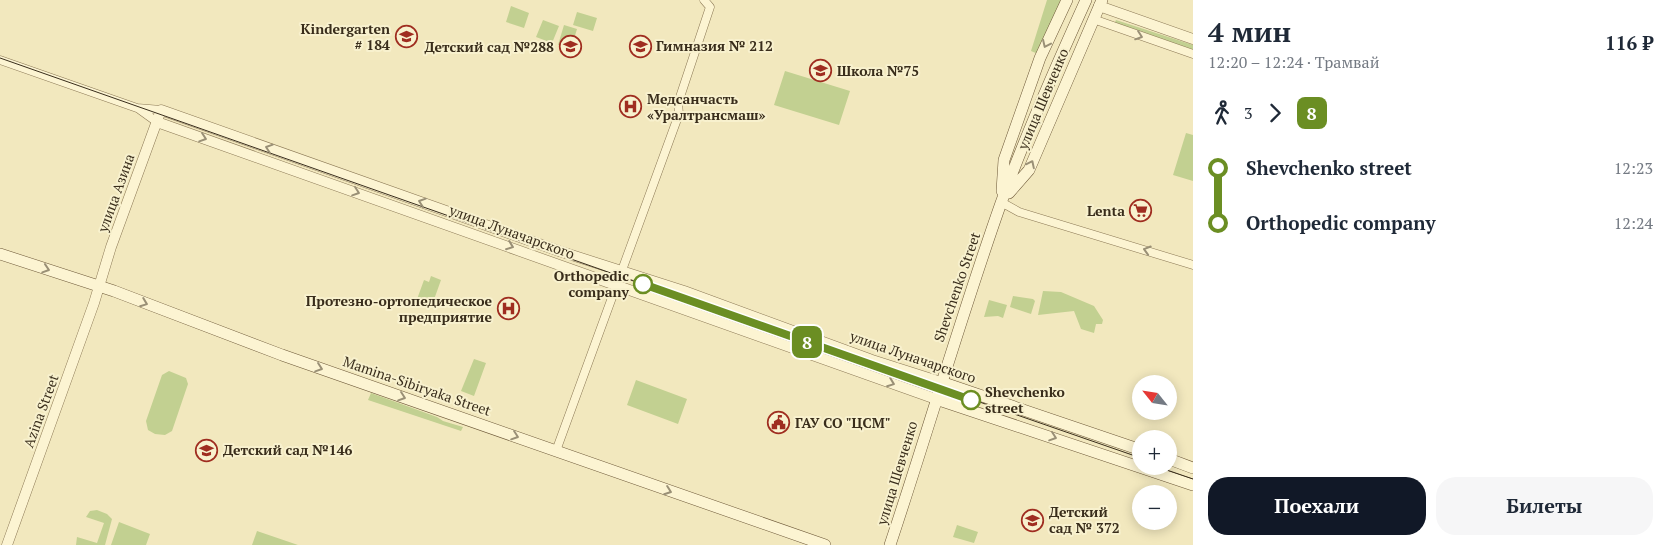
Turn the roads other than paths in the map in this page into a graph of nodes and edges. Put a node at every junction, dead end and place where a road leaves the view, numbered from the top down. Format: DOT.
graph roads {
  1 [pos="704,0"];
  2 [pos="1066,0"];
  3 [pos="1086,0"];
  4 [pos="1100,3"];
  5 [pos="1093,19"];
  6 [pos="1193,39"];
  7 [pos="1193,54"];
  8 [pos="0,60"];
  9 [pos="137,108"];
  10 [pos="161,110"];
  11 [pos="157,122"];
  12 [pos="1001,202"];
  13 [pos="0,254"];
  14 [pos="1193,265"];
  15 [pos="622,271"];
  16 [pos="98,286"];
  17 [pos="617,286"];
  18 [pos="941,382"];
  19 [pos="936,398"];
  20 [pos="1132,447"];
  21 [pos="556,451"];
  22 [pos="1177,463"];
  23 [pos="1193,468"];
  24 [pos="1193,485"];
  25 [pos="7,545"];
  26 [pos="825,545"];
  27 [pos="890,545"];
  1 -- 15 [label="street"];
  2 -- 12 [label="main road, улица Шевченко, one-way"];
  3 -- 12 [label="main road, улица Шевченко"];
  4 -- 5 [label="main road, улица Шевченко"];
  4 -- 6 [label="street"];
  5 -- 7 [label="street, one-way"];
  12 -- 5 [label="main road, улица Шевченко, one-way"];
  8 -- 9 [label="street, улица Луначарского"];
  9 -- 10 [label="street, улица Луначарского"];
  9 -- 11 [label="street, улица Луначарского"];
  10 -- 11 [label="street, улица Азина"];
  15 -- 10 [label="street, улица Луначарского, one-way"];
  11 -- 16 [label="street, улица Азина"];
  11 -- 17 [label="street, улица Луначарского, one-way"];
  14 -- 12 [label="street, one-way"];
  12 -- 18 [label="main road, Shevchenko Street"];
  13 -- 16 [label="main road, Mamina-Sibiryaka Street, one-way"];
  15 -- 17 [label="street"];
  15 -- 18 [label="street, улица Луначарского"];
  16 -- 21 [label="main road, Mamina-Sibiryaka Street, one-way"];
  16 -- 25 [label="street, Azina Street"];
  17 -- 19 [label="street, улица Луначарского, one-way"];
  17 -- 21 [label="street"];
  18 -- 19 [label="main road, улица Шевченко"];
  18 -- 20 [label="main road, улица Луначарского"];
  19 -- 24 [label="main road, улица Луначарского, one-way"];
  19 -- 27 [label="main road, улица Шевченко"];
  21 -- 26 [label="main road, Mamina-Sibiryaka Street, one-way"];
  22 -- 23 [label="main road"];
}
